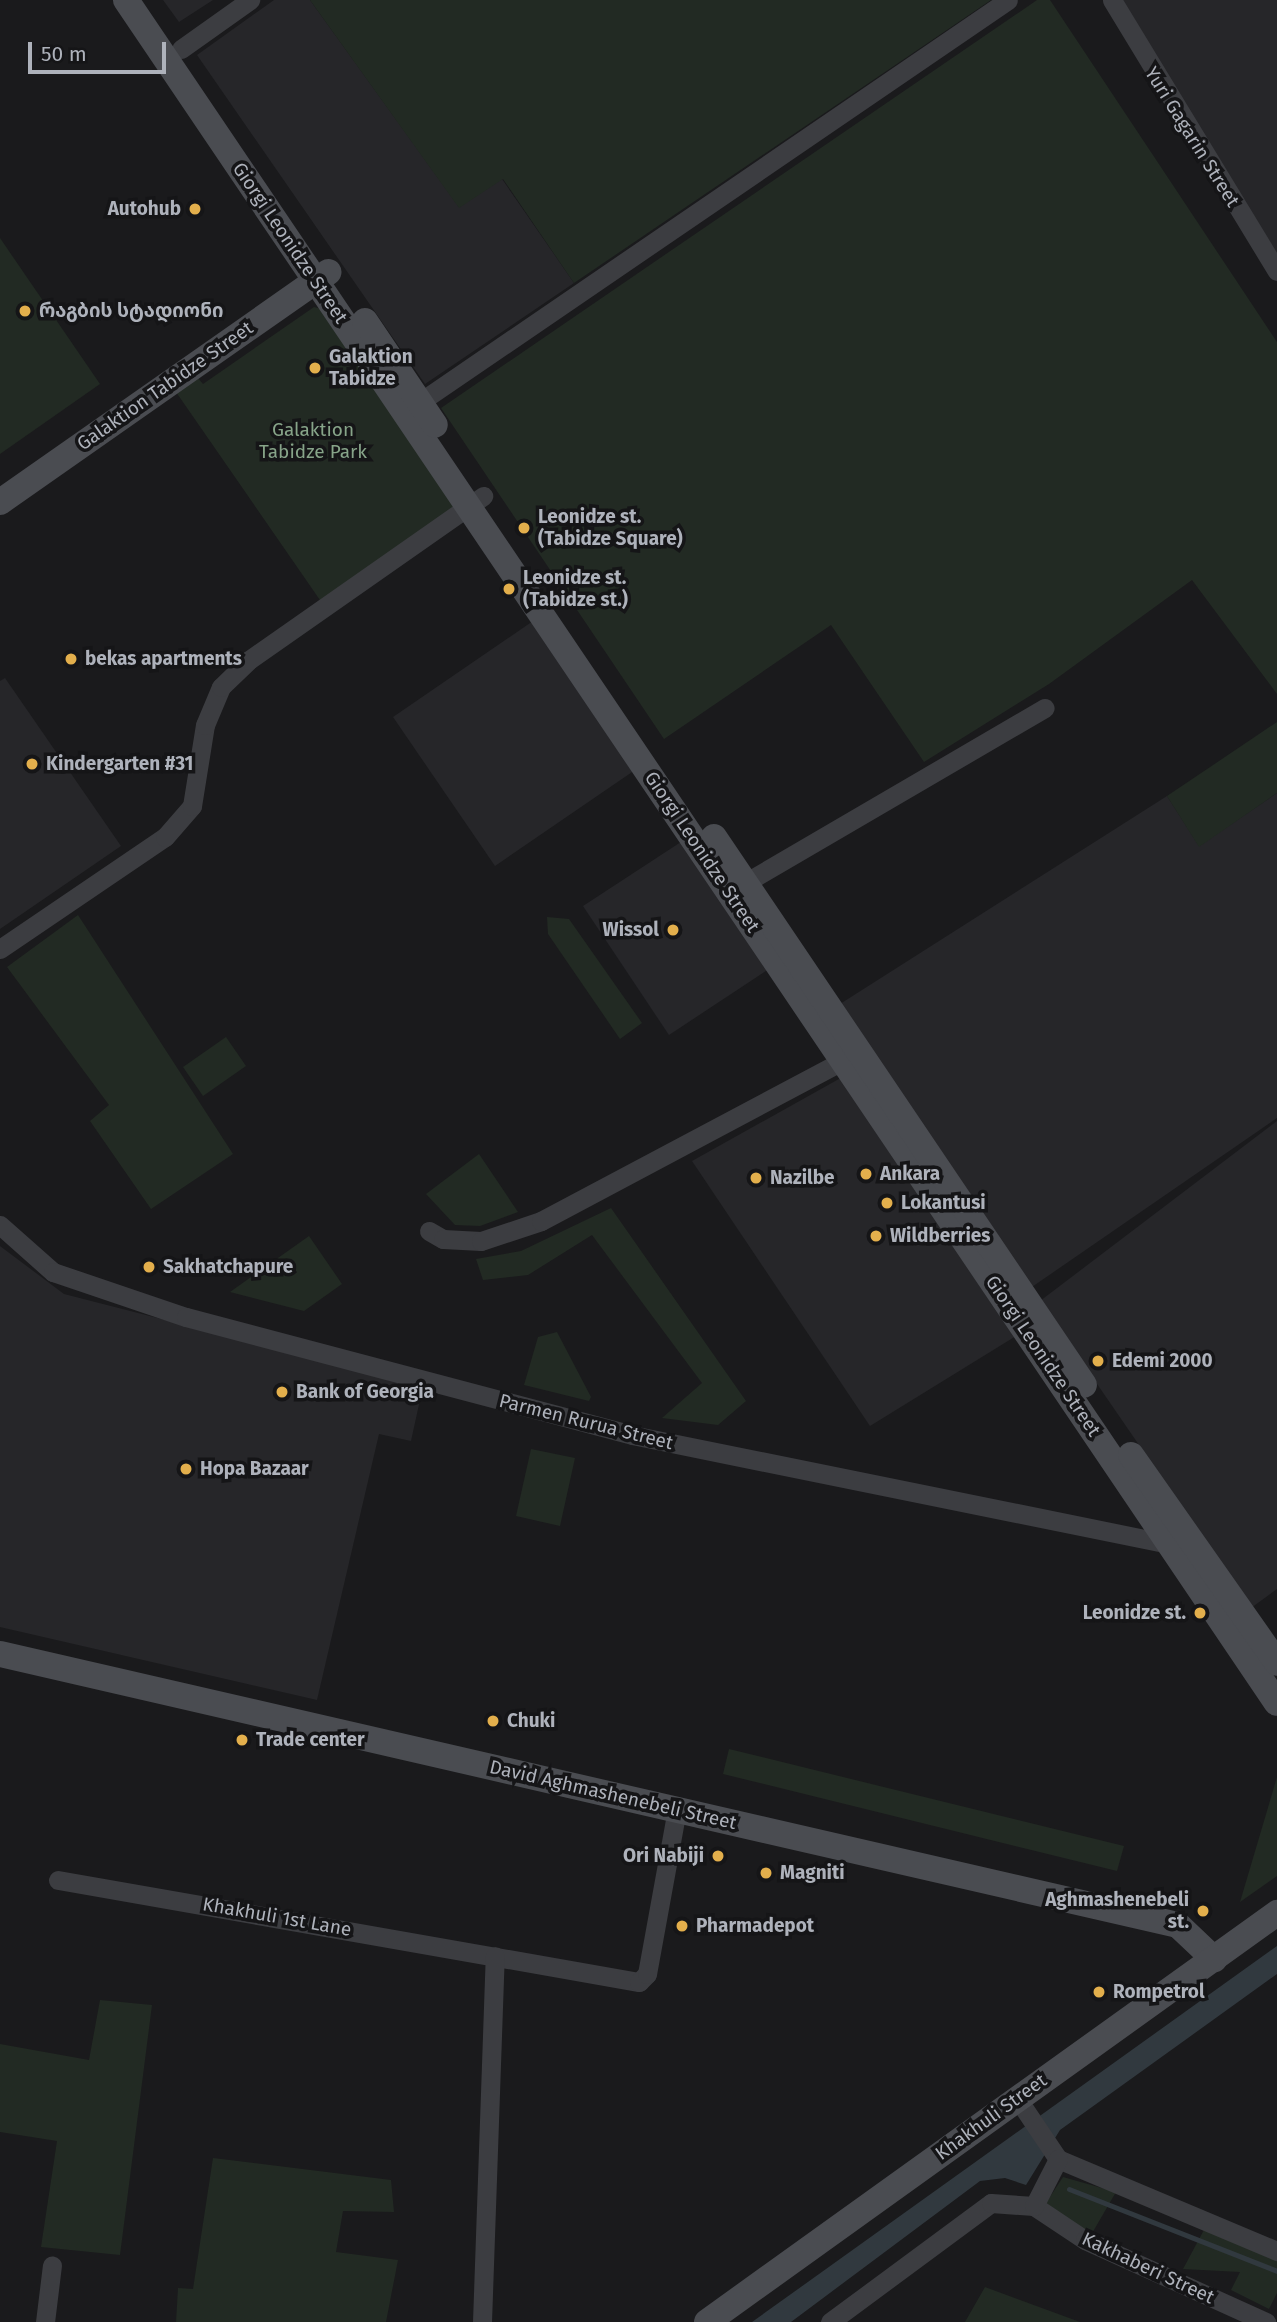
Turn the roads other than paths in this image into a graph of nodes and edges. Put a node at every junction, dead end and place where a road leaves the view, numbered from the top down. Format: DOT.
graph roads {
  1 [pos="126,0"];
  2 [pos="148,0"];
  3 [pos="250,0"];
  4 [pos="1009,0"];
  5 [pos="1112,0"];
  6 [pos="181,49"];
  7 [pos="1277,271"];
  8 [pos="323,275"];
  9 [pos="420,402"];
  10 [pos="476,501"];
  11 [pos="0,502"];
  12 [pos="1045,708"];
  13 [pos="745,883"];
  14 [pos="0,949"];
  15 [pos="850,1056"];
  16 [pos="0,1225"];
  17 [pos="429,1231"];
  18 [pos="1170,1544"];
  19 [pos="1197,1551"];
  20 [pos="0,1654"];
  21 [pos="1277,1662"];
  22 [pos="1277,1703"];
  23 [pos="677,1809"];
  24 [pos="58,1880"];
  25 [pos="1277,1913"];
  26 [pos="495,1956"];
  27 [pos="1214,1959"];
  28 [pos="1023,2107"];
  29 [pos="1056,2152"];
  30 [pos="1034,2206"];
  31 [pos="1277,2251"];
  32 [pos="52,2265"];
  33 [pos="45,2322"];
  34 [pos="482,2322"];
  35 [pos="707,2322"];
  36 [pos="830,2322"];
  37 [pos="1266,2322"];
  1 -- 8 [label="main road, Giorgi Leonidze Street"];
  2 -- 6 [label="main road, Giorgi Leonidze Street"];
  3 -- 6 [label="street"];
  4 -- 9 [label="street"];
  5 -- 7 [label="street, Yuri Gagarin Street"];
  6 -- 8 [label="main road, Giorgi Leonidze Street"];
  8 -- 9 [label="main road, Giorgi Leonidze Street"];
  8 -- 10 [label="main road, Giorgi Leonidze Street"];
  8 -- 11 [label="main road, Galaktion Tabidze Street"];
  9 -- 10 [label="main road, Giorgi Leonidze Street"];
  10 -- 13 [label="main road, Giorgi Leonidze Street"];
  10 -- 14 [label="street"];
  10 -- 15 [label="main road, Giorgi Leonidze Street"];
  12 -- 13 [label="street"];
  13 -- 15 [label="main road, Giorgi Leonidze Street"];
  15 -- 17 [label="street"];
  15 -- 18 [label="main road, Giorgi Leonidze Street"];
  15 -- 19 [label="main road, Giorgi Leonidze Street"];
  16 -- 18 [label="street, Parmen Rurua Street"];
  18 -- 19 [label="street, Parmen Rurua Street"];
  18 -- 22 [label="main road, Giorgi Leonidze Street"];
  19 -- 21 [label="main road, Giorgi Leonidze Street"];
  20 -- 23 [label="main road, David Aghmashenebeli Street"];
  23 -- 26 [label="street, Khakhuli 1st Lane"];
  23 -- 27 [label="main road, David Aghmashenebeli Street"];
  24 -- 26 [label="street, Khakhuli 1st Lane"];
  25 -- 27 [label="main road, Khakhuli Street"];
  26 -- 34 [label="street"];
  27 -- 28 [label="main road, Khakhuli Street"];
  28 -- 29 [label="street"];
  28 -- 35 [label="main road, Khakhuli Street"];
  29 -- 30 [label="street"];
  29 -- 31 [label="street"];
  30 -- 36 [label="street"];
  30 -- 37 [label="street, Kakhaberi Street"];
  32 -- 33 [label="street"];
}
